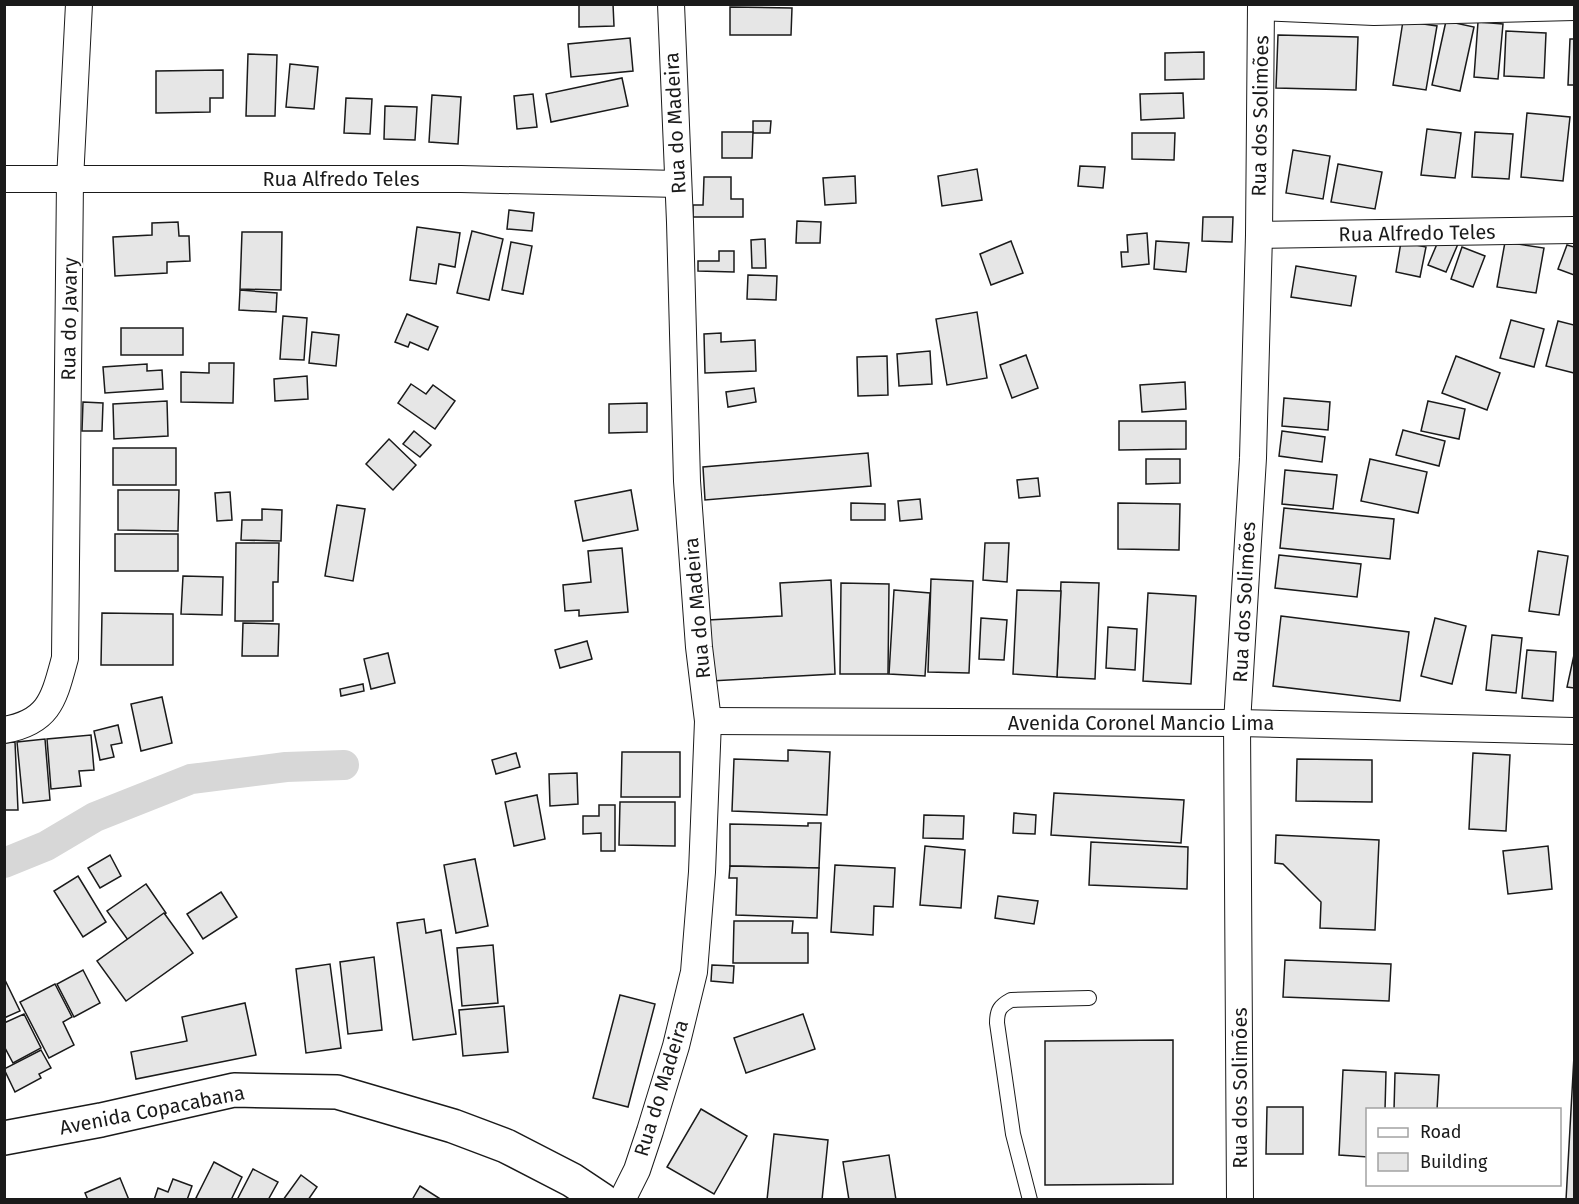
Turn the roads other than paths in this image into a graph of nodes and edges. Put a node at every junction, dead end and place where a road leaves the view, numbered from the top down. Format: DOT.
graph roads {
  1 [pos="79,4"];
  2 [pos="670,4"];
  3 [pos="1261,6"];
  4 [pos="1575,7"];
  5 [pos="4,179"];
  6 [pos="70,180"];
  7 [pos="678,184"];
  8 [pos="1575,230"];
  9 [pos="1259,235"];
  10 [pos="708,721"];
  11 [pos="1237,723"];
  12 [pos="4,730"];
  13 [pos="1575,731"];
  14 [pos="1089,998"];
  15 [pos="4,1138"];
  16 [pos="602,1200"];
  17 [pos="622,1200"];
  18 [pos="1030,1200"];
  19 [pos="1240,1200"];
  1 -- 6 [label="street, Rua do Javary"];
  2 -- 7 [label="street, Rua do Madeira"];
  3 -- 4 [label="street"];
  3 -- 9 [label="street, Rua dos Solimões"];
  5 -- 6 [label="street, Rua Alfredo Teles"];
  6 -- 7 [label="street, Rua Alfredo Teles"];
  6 -- 12 [label="street, Rua do Javary"];
  7 -- 10 [label="street, Rua do Madeira"];
  8 -- 9 [label="street, Rua Alfredo Teles"];
  9 -- 11 [label="street, Rua dos Solimões"];
  10 -- 11 [label="street, Avenida Coronel Mancio Lima"];
  10 -- 17 [label="street, Rua do Madeira"];
  11 -- 13 [label="street, Avenida Coronel Mancio Lima"];
  11 -- 19 [label="street, Rua dos Solimões"];
  14 -- 18 [label="lane"];
  15 -- 16 [label="street, Avenida Copacabana"];
}
